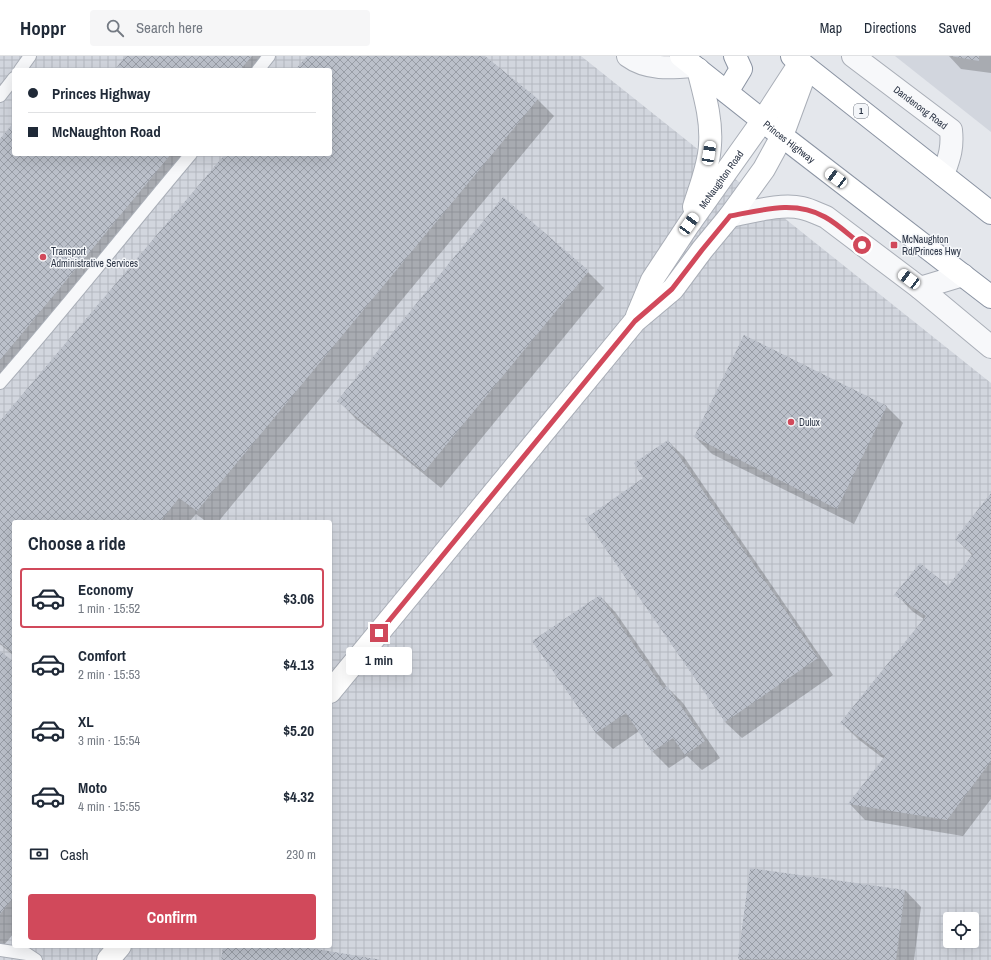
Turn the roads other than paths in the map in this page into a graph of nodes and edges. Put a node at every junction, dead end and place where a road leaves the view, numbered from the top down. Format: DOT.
graph roads {
  1 [pos="30,56"];
  2 [pos="269,56"];
  3 [pos="628,56"];
  4 [pos="735,56"];
  5 [pos="854,56"];
  6 [pos="800,62"];
  7 [pos="690,64"];
  8 [pos="21,68"];
  9 [pos="260,68"];
  10 [pos="12,81"];
  11 [pos="727,92"];
  12 [pos="0,96"];
  13 [pos="763,120"];
  14 [pos="782,136"];
  15 [pos="189,156"];
  16 [pos="943,175"];
  17 [pos="991,213"];
  18 [pos="730,216"];
  19 [pos="689,224"];
  20 [pos="962,275"];
  21 [pos="920,288"];
  22 [pos="991,297"];
  23 [pos="635,321"];
  24 [pos="991,347"];
  25 [pos="0,383"];
  26 [pos="332,690"];
  27 [pos="118,948"];
  28 [pos="0,950"];
  29 [pos="36,960"];
  30 [pos="108,960"];
  1 -- 8 [label="lane"];
  2 -- 9 [label="lane"];
  3 -- 7 [label="street"];
  4 -- 11 [label="main road"];
  5 -- 16 [label="street, Dandenong Road"];
  6 -- 13 [label="main road, McNaughton Road"];
  6 -- 14 [label="main road, McNaughton Road"];
  6 -- 16 [label="main road, 1"];
  7 -- 11 [label="main road, Princes Highway"];
  7 -- 19 [label="main road"];
  10 -- 12 [label="lane"];
  11 -- 13 [label="main road, Princes Highway"];
  13 -- 14 [label="main road, Princes Highway"];
  13 -- 19 [label="main road, McNaughton Road"];
  14 -- 18 [label="main road, McNaughton Road"];
  14 -- 20 [label="main road, Princes Highway"];
  15 -- 25 [label="lane"];
  16 -- 17 [label="main road, 1"];
  18 -- 21 [label="street"];
  18 -- 23 [label="main road, McNaughton Road"];
  19 -- 23 [label="main road, McNaughton Road"];
  20 -- 21 [label="street"];
  20 -- 22 [label="main road, Princes Highway"];
  21 -- 24 [label="street"];
  23 -- 26 [label="main road, McNaughton Road"];
  27 -- 30 [label="main road"];
  28 -- 29 [label="lane"];
}
